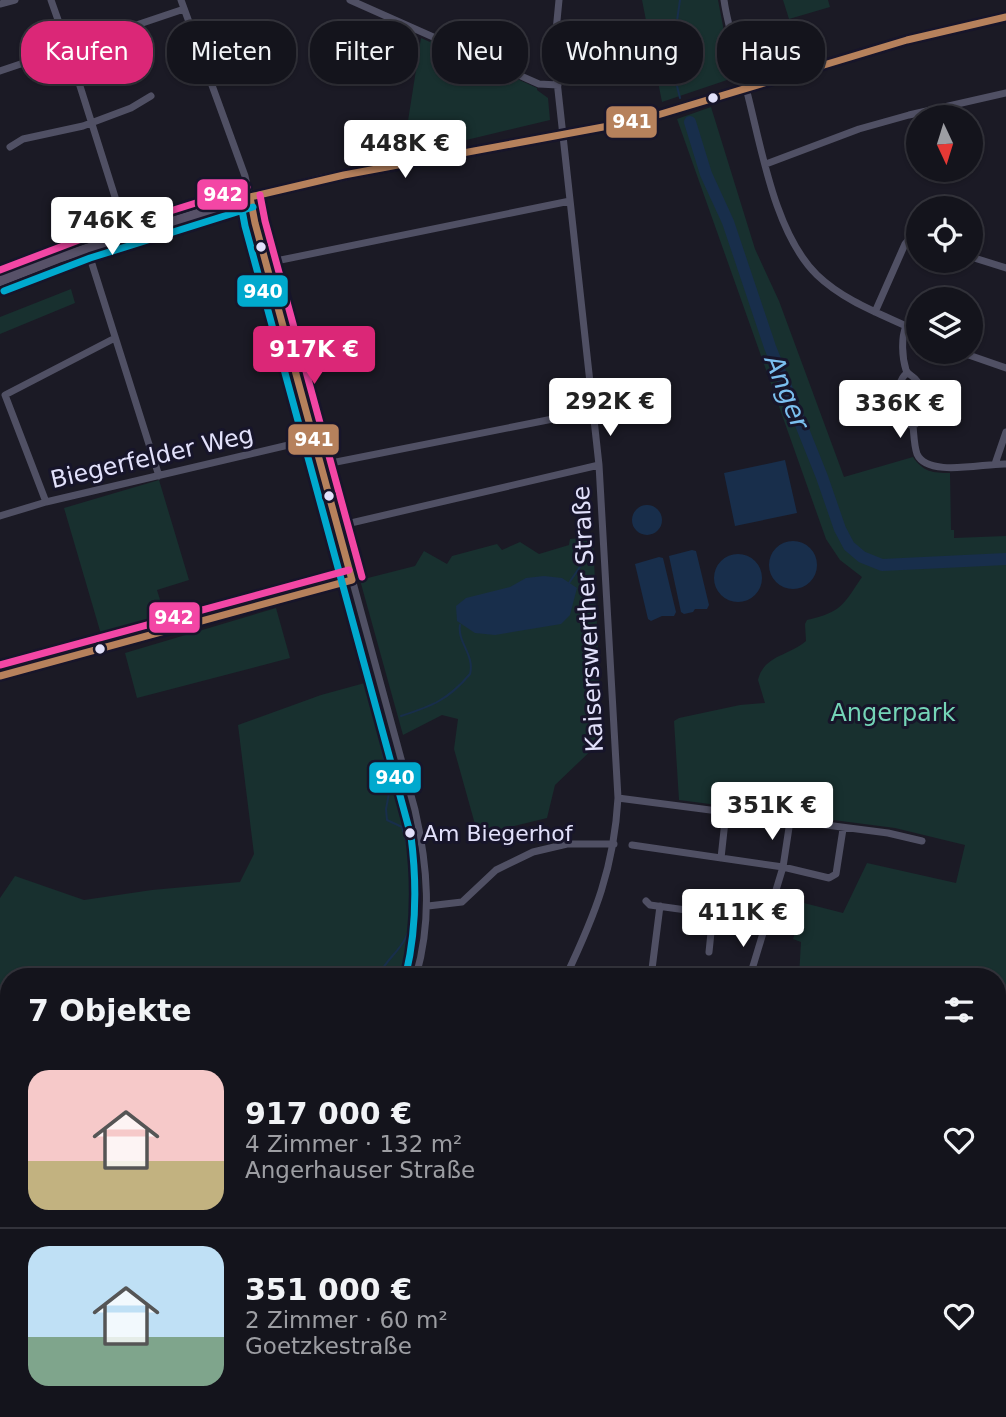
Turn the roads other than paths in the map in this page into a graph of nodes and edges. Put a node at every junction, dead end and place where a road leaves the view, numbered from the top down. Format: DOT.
graph roads {
  1 [pos="15,0"];
  2 [pos="51,0"];
  3 [pos="181,0"];
  4 [pos="350,0"];
  5 [pos="559,0"];
  6 [pos="724,0"];
  7 [pos="0,5"];
  8 [pos="184,9"];
  9 [pos="1006,17"];
  10 [pos="58,21"];
  11 [pos="148,21"];
  12 [pos="21,64"];
  13 [pos="0,71"];
  14 [pos="80,84"];
  15 [pos="558,85"];
  16 [pos="747,89"];
  17 [pos="1006,93"];
  18 [pos="151,96"];
  19 [pos="92,122"];
  20 [pos="563,134"];
  21 [pos="10,147"];
  22 [pos="766,163"];
  23 [pos="250,198"];
  24 [pos="570,201"];
  25 [pos="127,235"];
  26 [pos="906,243"];
  27 [pos="87,248"];
  28 [pos="983,261"];
  29 [pos="266,263"];
  30 [pos="1006,268"];
  31 [pos="0,281"];
  32 [pos="876,312"];
  33 [pos="906,326"];
  34 [pos="115,338"];
  35 [pos="983,360"];
  36 [pos="1006,368"];
  37 [pos="907,373"];
  38 [pos="3,395"];
  39 [pos="593,411"];
  40 [pos="913,426"];
  41 [pos="1006,432"];
  42 [pos="314,439"];
  43 [pos="995,464"];
  44 [pos="1006,464"];
  45 [pos="321,465"];
  46 [pos="599,465"];
  47 [pos="159,476"];
  48 [pos="46,502"];
  49 [pos="0,516"];
  50 [pos="338,526"];
  51 [pos="352,580"];
  52 [pos="0,676"];
  53 [pos="618,798"];
  54 [pos="726,812"];
  55 [pos="790,821"];
  56 [pos="843,829"];
  57 [pos="922,841"];
  58 [pos="614,844"];
  59 [pos="632,845"];
  60 [pos="721,858"];
  61 [pos="783,867"];
  62 [pos="646,901"];
  63 [pos="428,906"];
  64 [pos="660,906"];
  65 [pos="713,913"];
  66 [pos="766,921"];
  67 [pos="709,952"];
  68 [pos="418,968"];
  69 [pos="570,968"];
  70 [pos="652,968"];
  71 [pos="752,968"];
  1 -- 7 [label="street"];
  2 -- 10 [label="street"];
  3 -- 8 [label="street"];
  4 -- 15 [label="street"];
  5 -- 15 [label="street, Kaiserswerther Straße"];
  6 -- 16 [label="street"];
  8 -- 11 [label="street"];
  8 -- 23 [label="street"];
  9 -- 16 [label="main road"];
  12 -- 13 [label="street"];
  14 -- 19 [label="street"];
  15 -- 20 [label="street, Kaiserswerther Straße"];
  16 -- 20 [label="main road"];
  16 -- 22 [label="street"];
  17 -- 22 [label="street"];
  18 -- 19 [label="street"];
  19 -- 21 [label="street"];
  19 -- 25 [label="street"];
  20 -- 23 [label="main road"];
  20 -- 24 [label="street, Kaiserswerther Straße"];
  22 -- 32 [label="street"];
  23 -- 25 [label="main road"];
  23 -- 29 [label="street"];
  24 -- 29 [label="street"];
  24 -- 39 [label="street, Kaiserswerther Straße"];
  25 -- 27 [label="main road"];
  26 -- 32 [label="street"];
  27 -- 31 [label="main road"];
  27 -- 34 [label="street"];
  28 -- 30 [label="street"];
  29 -- 42 [label="street"];
  32 -- 33 [label="street"];
  33 -- 37 [label="street"];
  34 -- 38 [label="street"];
  34 -- 47 [label="street"];
  35 -- 36 [label="street"];
  37 -- 40 [label="street"];
  37 -- 40 [label="street"];
  38 -- 48 [label="street"];
  39 -- 45 [label="street"];
  39 -- 46 [label="street, Kaiserswerther Straße"];
  40 -- 43 [label="street"];
  41 -- 43 [label="street"];
  42 -- 45 [label="street"];
  42 -- 47 [label="street, Biegerfelder Weg"];
  43 -- 44 [label="street"];
  45 -- 50 [label="street"];
  46 -- 50 [label="street"];
  46 -- 53 [label="street, Kaiserswerther Straße"];
  47 -- 48 [label="street, Biegerfelder Weg"];
  48 -- 49 [label="street, Biegerfelder Weg"];
  50 -- 51 [label="street"];
  51 -- 52 [label="street"];
  51 -- 63 [label="street"];
  53 -- 54 [label="street"];
  53 -- 58 [label="street, Kaiserswerther Straße"];
  54 -- 55 [label="street"];
  54 -- 60 [label="street"];
  55 -- 56 [label="street"];
  55 -- 61 [label="street"];
  56 -- 57 [label="street"];
  56 -- 61 [label="street"];
  58 -- 63 [label="street"];
  58 -- 69 [label="street, Kaiserswerther Straße"];
  59 -- 60 [label="street"];
  60 -- 61 [label="street"];
  61 -- 66 [label="street"];
  62 -- 64 [label="street"];
  63 -- 68 [label="street"];
  64 -- 65 [label="street"];
  64 -- 70 [label="street"];
  65 -- 66 [label="street"];
  65 -- 67 [label="street"];
  66 -- 71 [label="street"];
}
